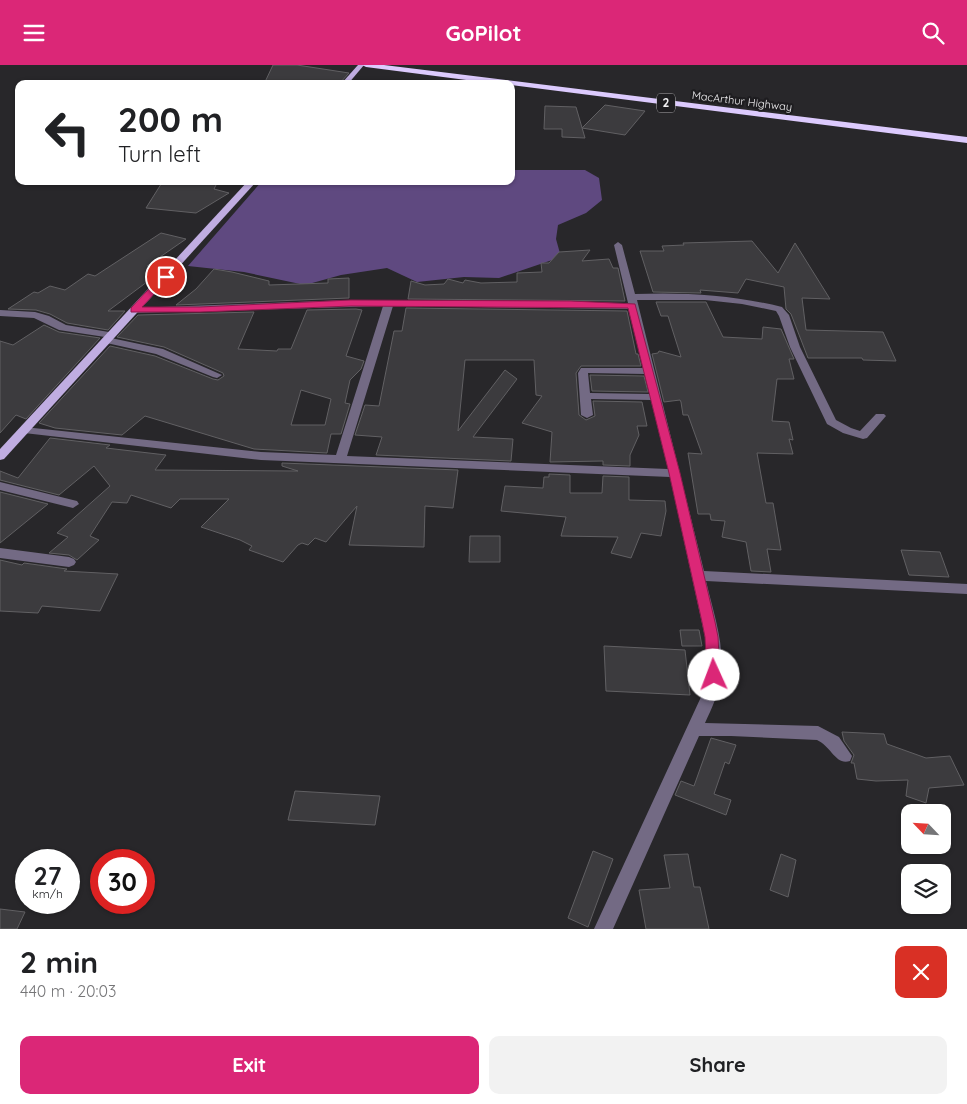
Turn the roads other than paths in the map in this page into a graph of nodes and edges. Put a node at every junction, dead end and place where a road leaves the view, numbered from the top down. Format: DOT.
graph roads {
  1 [pos="361,65"];
  2 [pos="366,65"];
  3 [pos="348,80"];
  4 [pos="486,80"];
  5 [pos="515,84"];
  6 [pos="967,140"];
  7 [pos="249,185"];
  8 [pos="618,245"];
  9 [pos="631,301"];
  10 [pos="389,303"];
  11 [pos="134,310"];
  12 [pos="0,313"];
  13 [pos="108,337"];
  14 [pos="649,371"];
  15 [pos="217,375"];
  16 [pos="585,396"];
  17 [pos="655,397"];
  18 [pos="587,415"];
  19 [pos="880,415"];
  20 [pos="24,430"];
  21 [pos="0,456"];
  22 [pos="340,460"];
  23 [pos="675,473"];
  24 [pos="0,486"];
  25 [pos="73,504"];
  26 [pos="0,553"];
  27 [pos="69,563"];
  28 [pos="698,576"];
  29 [pos="967,589"];
  30 [pos="694,731"];
  31 [pos="844,755"];
  32 [pos="603,929"];
  1 -- 3 [label="main road"];
  2 -- 4 [label="highway, MacArthur Highway / 2"];
  5 -- 6 [label="highway, MacArthur Highway / 2"];
  7 -- 11 [label="main road"];
  8 -- 9 [label="street"];
  9 -- 10 [label="street"];
  9 -- 14 [label="street"];
  9 -- 19 [label="street"];
  10 -- 11 [label="street"];
  10 -- 22 [label="street"];
  11 -- 13 [label="main road"];
  12 -- 13 [label="street"];
  13 -- 15 [label="street"];
  13 -- 20 [label="main road"];
  14 -- 16 [label="street"];
  14 -- 17 [label="street"];
  16 -- 17 [label="street"];
  16 -- 18 [label="street"];
  17 -- 23 [label="street"];
  20 -- 21 [label="main road"];
  20 -- 22 [label="street"];
  22 -- 23 [label="street"];
  23 -- 28 [label="street"];
  24 -- 25 [label="street"];
  26 -- 27 [label="street"];
  28 -- 29 [label="street"];
  28 -- 30 [label="street"];
  30 -- 31 [label="street"];
  30 -- 32 [label="street"];
}
